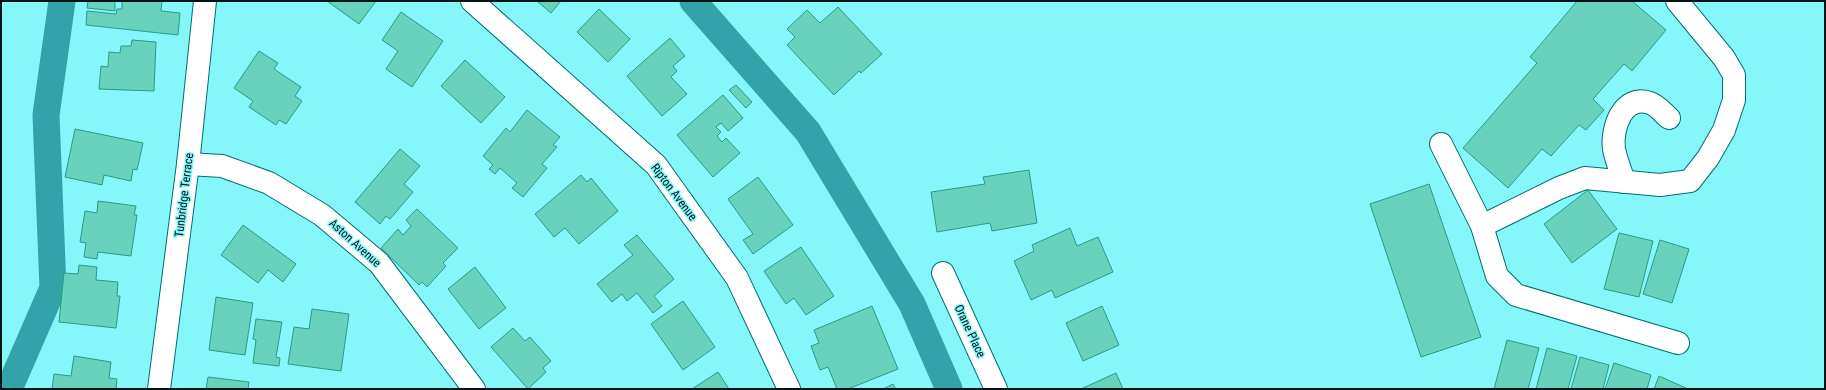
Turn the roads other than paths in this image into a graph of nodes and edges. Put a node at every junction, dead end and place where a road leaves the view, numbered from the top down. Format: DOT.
graph roads {
  1 [pos="205,1"];
  2 [pos="472,1"];
  3 [pos="1677,1"];
  4 [pos="1669,118"];
  5 [pos="1441,144"];
  6 [pos="188,164"];
  7 [pos="1624,182"];
  8 [pos="1482,226"];
  9 [pos="943,273"];
  10 [pos="1678,343"];
  11 [pos="159,389"];
  12 [pos="474,389"];
  13 [pos="789,389"];
  14 [pos="996,389"];
  1 -- 6 [label="street, Tunbridge Terrace"];
  2 -- 13 [label="street, Ripton Avenue"];
  3 -- 7 [label="street"];
  4 -- 7 [label="street"];
  5 -- 8 [label="street"];
  6 -- 11 [label="street, Tunbridge Terrace"];
  6 -- 12 [label="street, Aston Avenue"];
  7 -- 8 [label="street"];
  8 -- 10 [label="street"];
  9 -- 14 [label="street, Orane Place"];
}
